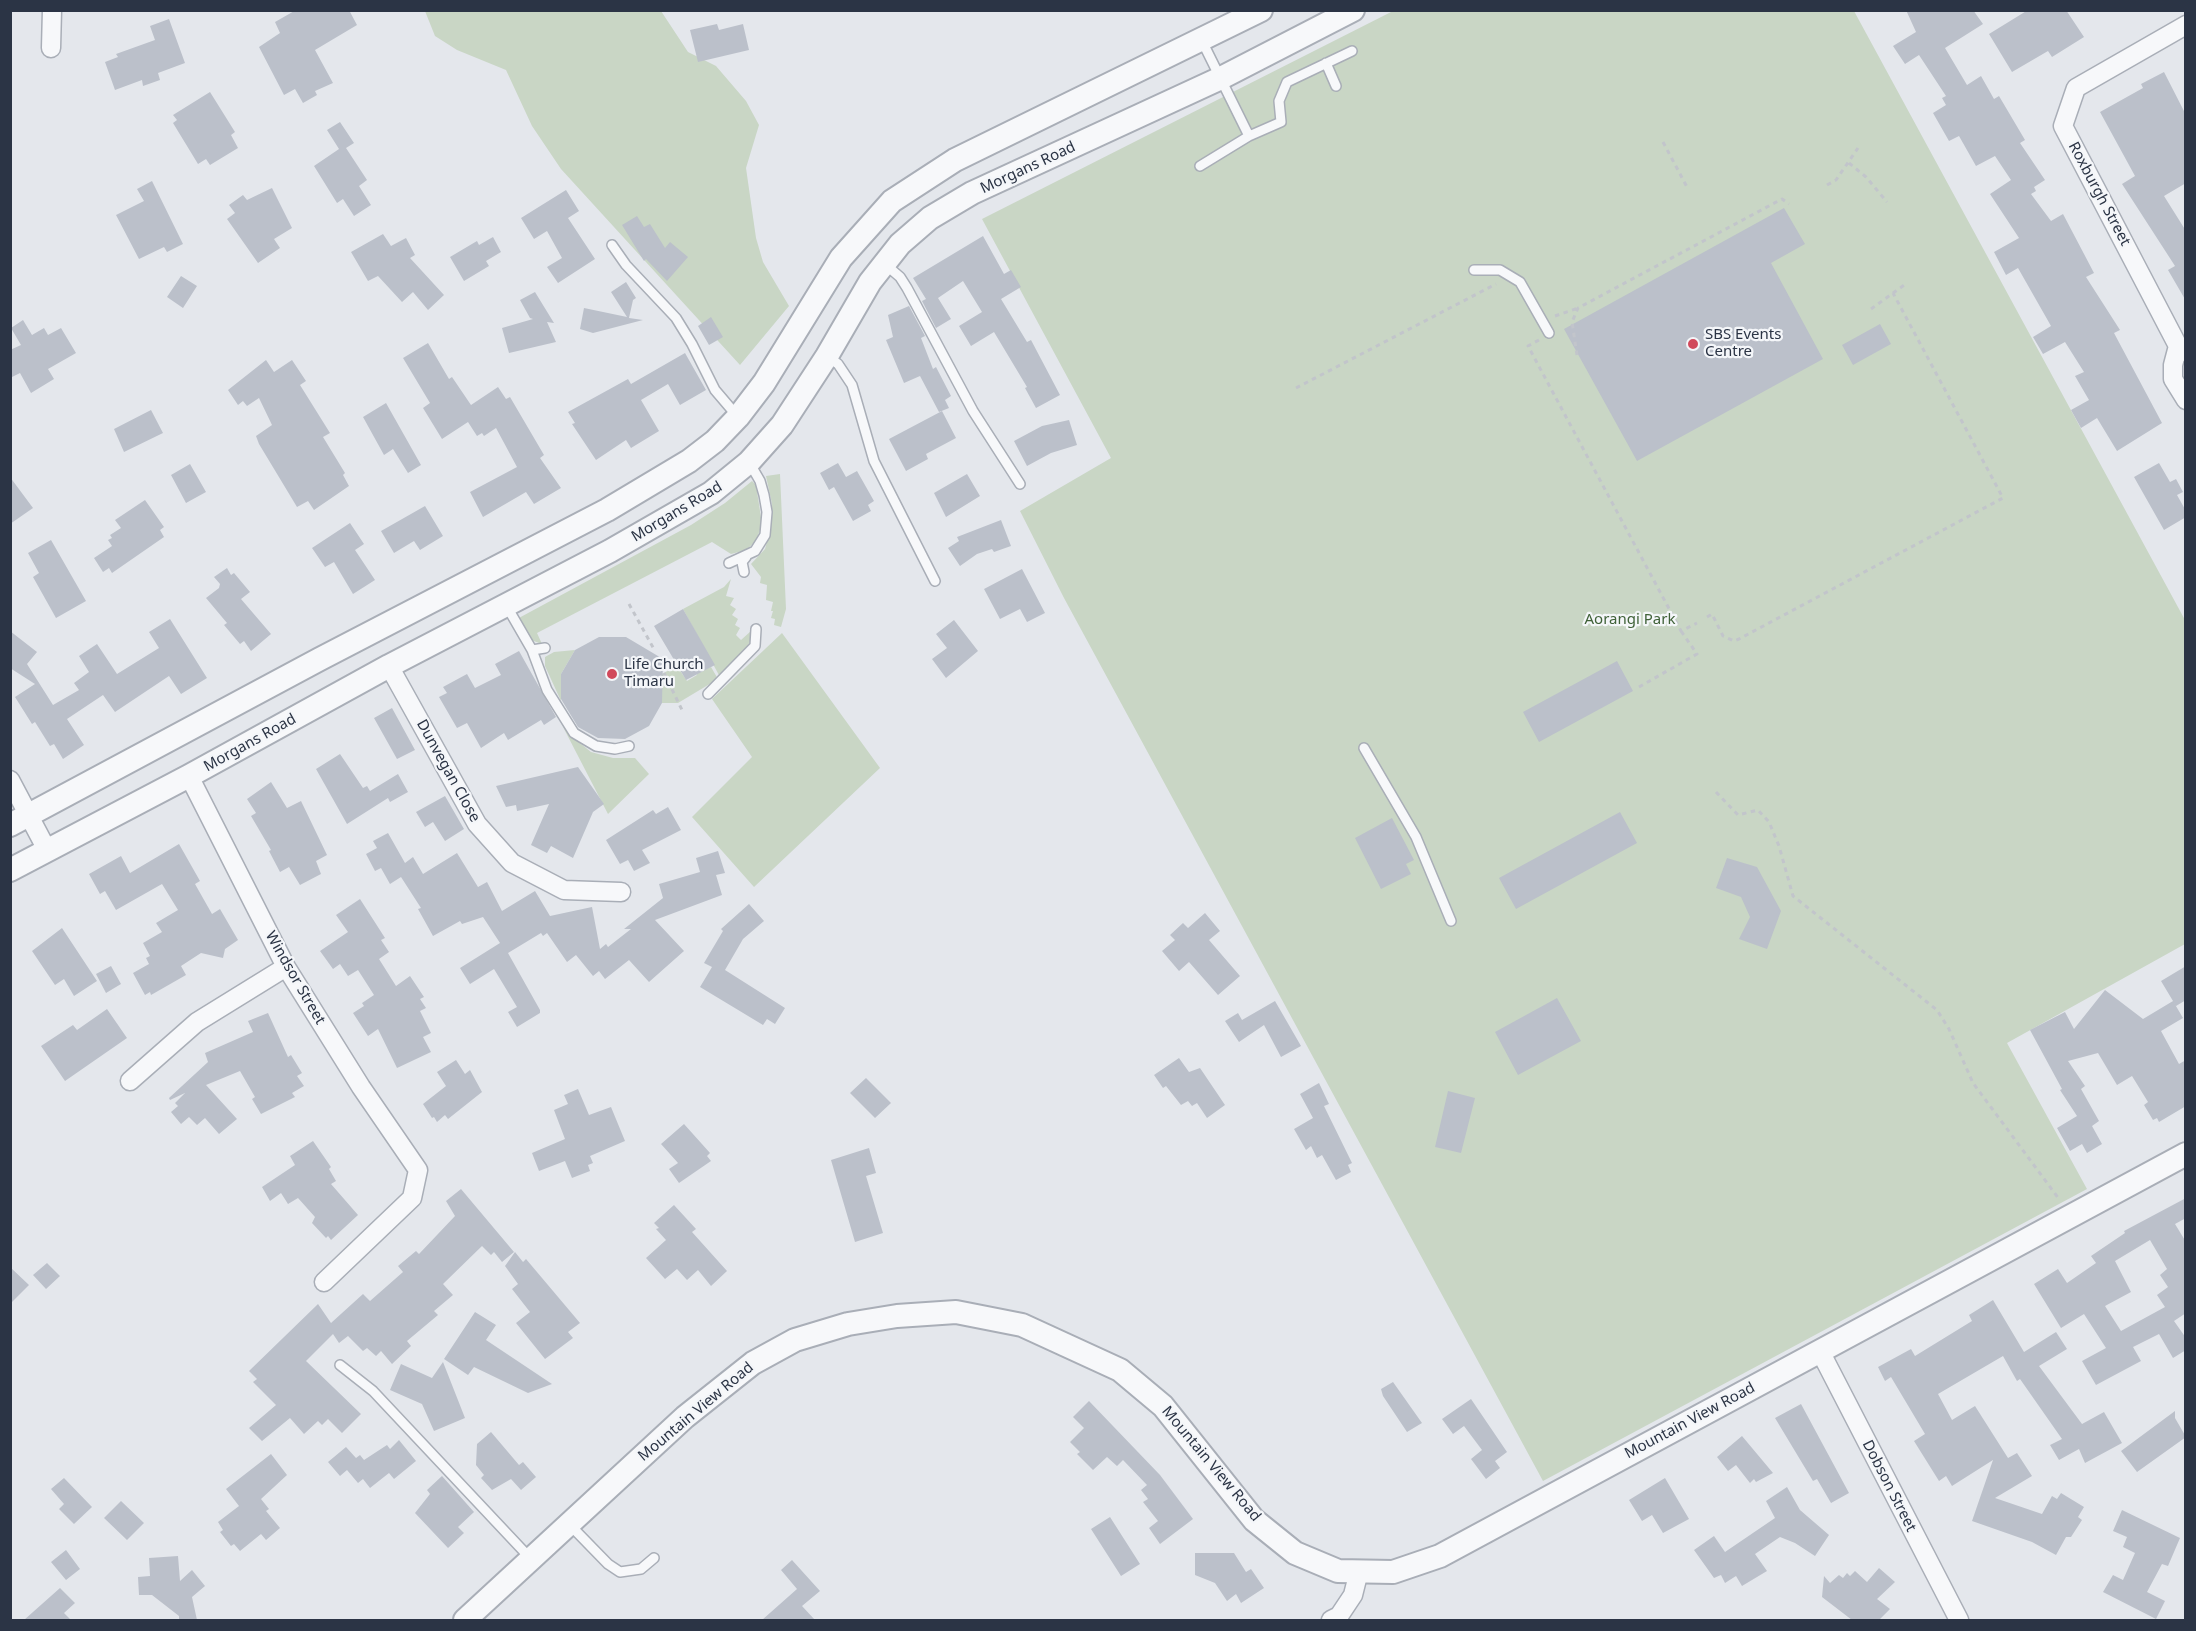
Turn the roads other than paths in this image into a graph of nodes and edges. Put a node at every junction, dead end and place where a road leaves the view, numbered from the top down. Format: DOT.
graph roads {
  1 [pos="52,10"];
  2 [pos="1261,10"];
  3 [pos="1353,10"];
  4 [pos="2186,25"];
  5 [pos="1202,41"];
  6 [pos="51,48"];
  7 [pos="1352,51"];
  8 [pos="1326,63"];
  9 [pos="1221,78"];
  10 [pos="1336,86"];
  11 [pos="1249,136"];
  12 [pos="1200,166"];
  13 [pos="612,245"];
  14 [pos="884,263"];
  15 [pos="1474,270"];
  16 [pos="1544,333"];
  17 [pos="2182,349"];
  18 [pos="827,356"];
  19 [pos="2186,400"];
  20 [pos="738,417"];
  21 [pos="749,462"];
  22 [pos="1020,484"];
  23 [pos="746,557"];
  24 [pos="729,562"];
  25 [pos="744,572"];
  26 [pos="935,581"];
  27 [pos="506,605"];
  28 [pos="756,629"];
  29 [pos="545,648"];
  30 [pos="532,650"];
  31 [pos="320,659"];
  32 [pos="389,666"];
  33 [pos="339,694"];
  34 [pos="708,694"];
  35 [pos="629,746"];
  36 [pos="1364,748"];
  37 [pos="189,776"];
  38 [pos="10,780"];
  39 [pos="20,820"];
  40 [pos="47,850"];
  41 [pos="10,870"];
  42 [pos="621,892"];
  43 [pos="1451,921"];
  44 [pos="286,967"];
  45 [pos="130,1082"];
  46 [pos="2186,1154"];
  47 [pos="324,1282"];
  48 [pos="1820,1351"];
  49 [pos="340,1365"];
  50 [pos="569,1523"];
  51 [pos="530,1558"];
  52 [pos="654,1558"];
  53 [pos="1359,1571"];
  54 [pos="465,1620"];
  55 [pos="1331,1620"];
  56 [pos="1959,1620"];
  1 -- 6 [label="street"];
  2 -- 5 [label="street"];
  3 -- 9 [label="street, Morgans Road"];
  4 -- 17 [label="street, Roxburgh Street"];
  5 -- 9 [label="lane"];
  5 -- 20 [label="street"];
  7 -- 8 [label="lane"];
  8 -- 10 [label="lane"];
  8 -- 11 [label="lane"];
  9 -- 11 [label="lane"];
  9 -- 14 [label="street, Morgans Road"];
  11 -- 12 [label="lane"];
  13 -- 20 [label="lane"];
  14 -- 18 [label="street, Morgans Road"];
  14 -- 22 [label="lane"];
  15 -- 16 [label="lane"];
  17 -- 19 [label="street, Roxburgh Street"];
  18 -- 21 [label="street, Morgans Road"];
  18 -- 26 [label="lane"];
  20 -- 31 [label="street"];
  21 -- 23 [label="lane"];
  21 -- 27 [label="street, Morgans Road"];
  23 -- 24 [label="lane"];
  23 -- 25 [label="lane"];
  27 -- 30 [label="lane"];
  27 -- 32 [label="street, Morgans Road"];
  28 -- 34 [label="lane"];
  29 -- 30 [label="lane"];
  30 -- 35 [label="lane"];
  31 -- 33 [label="street"];
  31 -- 39 [label="street"];
  32 -- 33 [label="street, Morgans Road"];
  32 -- 42 [label="street, Dunvegan Close"];
  33 -- 37 [label="street, Morgans Road"];
  36 -- 43 [label="lane"];
  37 -- 40 [label="street, Morgans Road"];
  37 -- 44 [label="street, Windsor Street"];
  38 -- 39 [label="street"];
  39 -- 40 [label="street"];
  40 -- 41 [label="street, Morgans Road"];
  44 -- 45 [label="street"];
  44 -- 47 [label="street, Windsor Street"];
  46 -- 48 [label="street, Mountain View Road"];
  48 -- 53 [label="street, Mountain View Road"];
  48 -- 56 [label="street, Dobson Street"];
  49 -- 51 [label="lane"];
  50 -- 51 [label="street, Mountain View Road"];
  50 -- 52 [label="lane"];
  50 -- 53 [label="street, Mountain View Road"];
  51 -- 54 [label="street, Mountain View Road"];
  53 -- 55 [label="street"];
}
